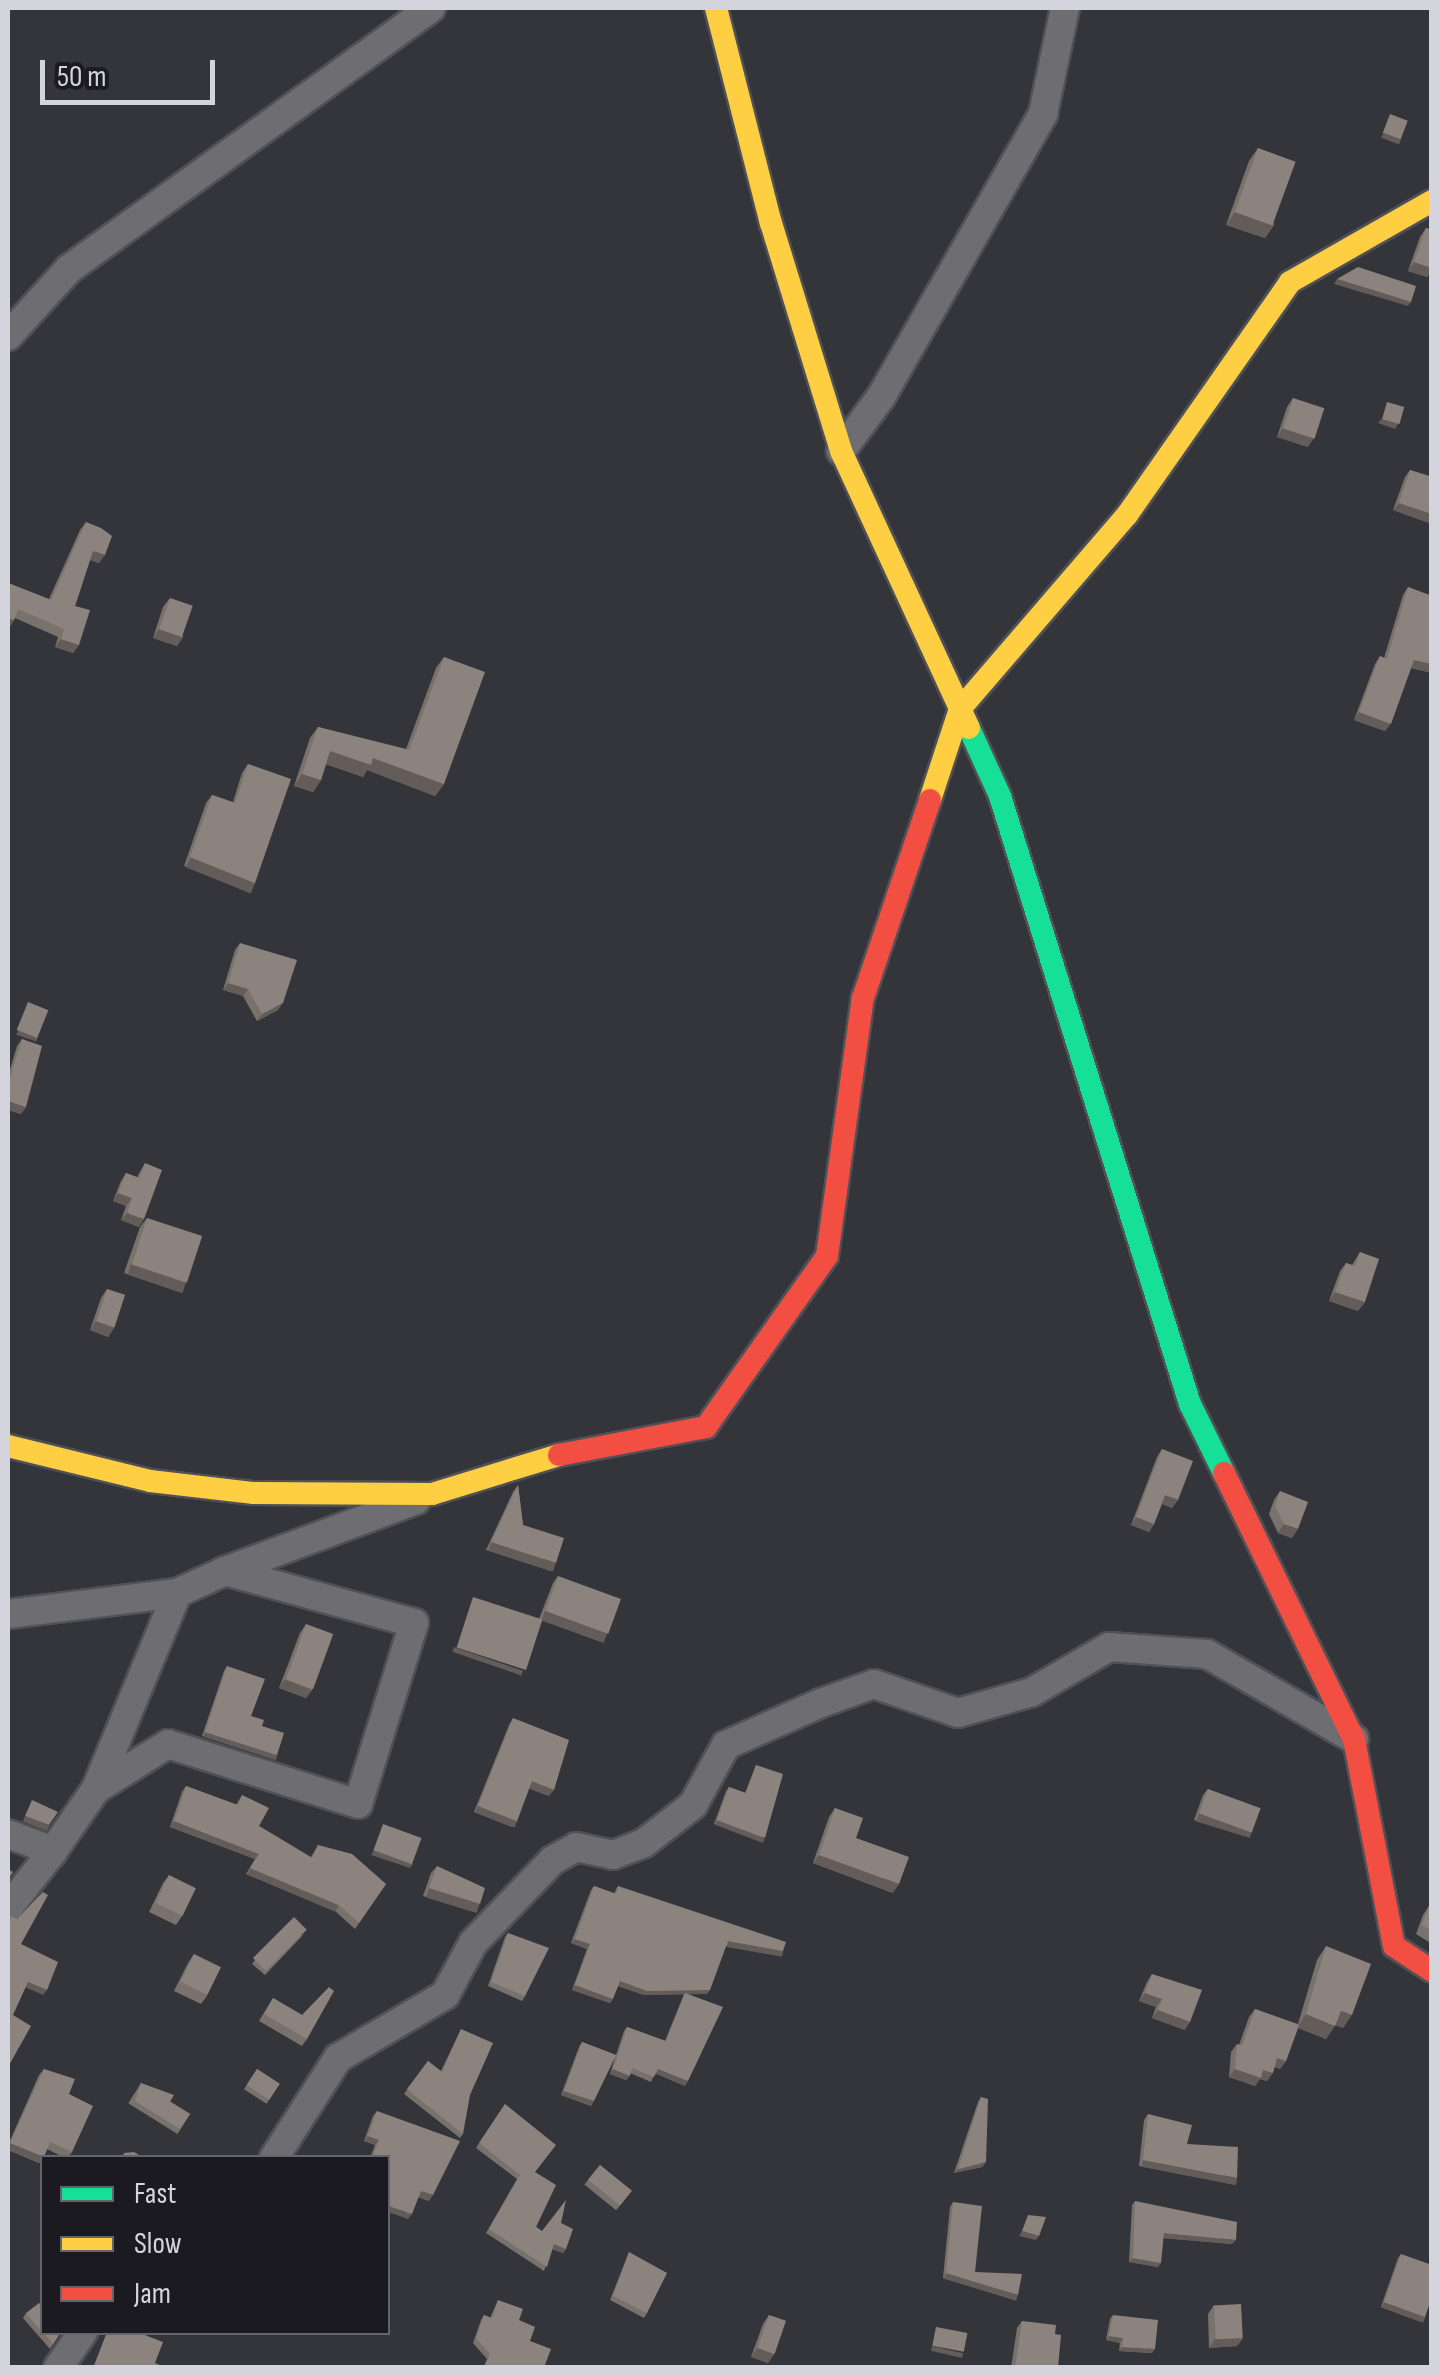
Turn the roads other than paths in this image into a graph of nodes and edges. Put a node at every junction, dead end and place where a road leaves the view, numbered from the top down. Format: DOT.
graph roads {
  1 [pos="431,8"];
  2 [pos="716,8"];
  3 [pos="1065,8"];
  4 [pos="1432,201"];
  5 [pos="8,336"];
  6 [pos="841,450"];
  7 [pos="960,709"];
  8 [pos="8,1446"];
  9 [pos="432,1494"];
  10 [pos="225,1572"];
  11 [pos="177,1593"];
  12 [pos="8,1614"];
  13 [pos="1354,1739"];
  14 [pos="96,1789"];
  15 [pos="8,1834"];
  16 [pos="54,1851"];
  17 [pos="8,1908"];
  18 [pos="1432,1972"];
  19 [pos="276,2155"];
  20 [pos="81,2335"];
  21 [pos="58,2368"];
  1 -- 5 [label="street"];
  2 -- 6 [label="street"];
  3 -- 6 [label="street"];
  4 -- 7 [label="street"];
  6 -- 7 [label="street"];
  7 -- 9 [label="street"];
  7 -- 13 [label="street"];
  8 -- 9 [label="street"];
  9 -- 10 [label="street"];
  10 -- 11 [label="street"];
  10 -- 14 [label="street"];
  11 -- 12 [label="street"];
  11 -- 14 [label="street"];
  13 -- 18 [label="street"];
  13 -- 19 [label="street"];
  14 -- 16 [label="street"];
  15 -- 16 [label="street"];
  16 -- 17 [label="street"];
  20 -- 21 [label="street"];
}
